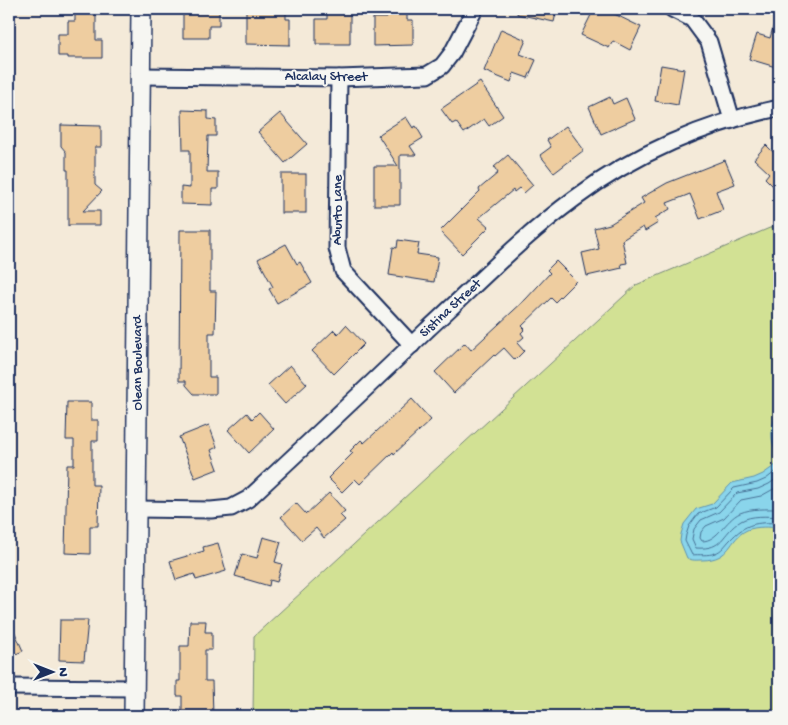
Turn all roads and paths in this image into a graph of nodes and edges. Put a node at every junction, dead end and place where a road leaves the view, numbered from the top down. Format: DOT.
graph roads {
  1 [pos="141,9"];
  2 [pos="475,9"];
  3 [pos="672,9"];
  4 [pos="140,76"];
  5 [pos="339,78"];
  6 [pos="779,108"];
  7 [pos="732,120"];
  8 [pos="412,345"];
  9 [pos="137,509"];
  10 [pos="9,687"];
  11 [pos="134,688"];
  12 [pos="134,716"];
  1 -- 4 [label="street, Olean Boulevard"];
  2 -- 5 [label="street, Alcalay Street"];
  3 -- 7 [label="street"];
  4 -- 5 [label="street, Alcalay Street"];
  4 -- 9 [label="street, Olean Boulevard"];
  5 -- 8 [label="street, Aburto Lane"];
  6 -- 7 [label="street, Sistina Street"];
  7 -- 8 [label="street, Sistina Street"];
  8 -- 9 [label="street, Sistina Street"];
  9 -- 11 [label="street, Olean Boulevard"];
  10 -- 11 [label="street"];
  11 -- 12 [label="street, Olean Boulevard"];
}
